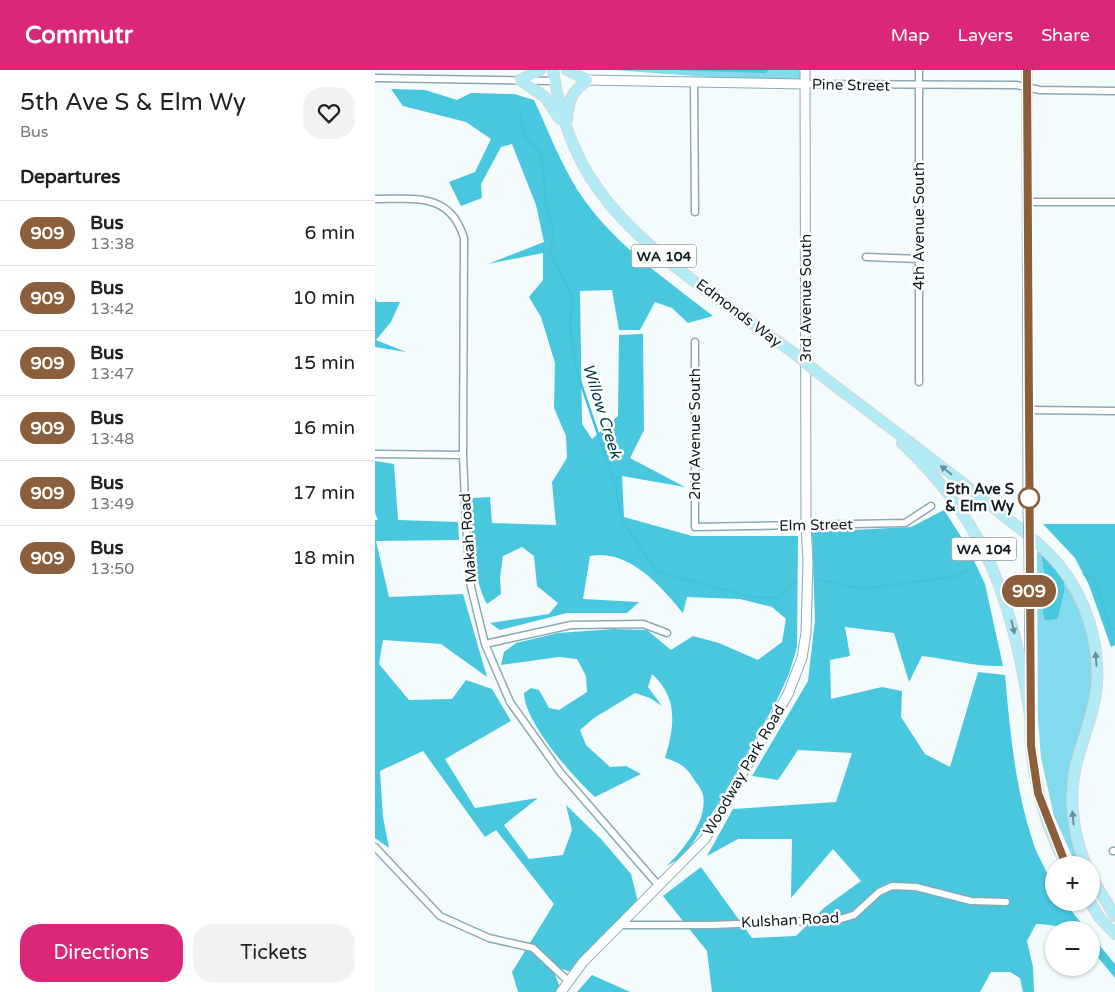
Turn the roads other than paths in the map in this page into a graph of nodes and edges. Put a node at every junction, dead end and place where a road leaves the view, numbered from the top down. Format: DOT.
graph roads {
  1 [pos="540,70"];
  2 [pos="567,70"];
  3 [pos="805,70"];
  4 [pos="919,70"];
  5 [pos="1027,70"];
  6 [pos="554,75"];
  7 [pos="375,78"];
  8 [pos="520,80"];
  9 [pos="587,80"];
  10 [pos="694,81"];
  11 [pos="805,84"];
  12 [pos="919,86"];
  13 [pos="1027,88"];
  14 [pos="1115,91"];
  15 [pos="566,128"];
  16 [pos="375,199"];
  17 [pos="1028,202"];
  18 [pos="1115,202"];
  19 [pos="695,212"];
  20 [pos="866,258"];
  21 [pos="919,258"];
  22 [pos="695,342"];
  23 [pos="919,382"];
  24 [pos="1029,410"];
  25 [pos="1115,411"];
  26 [pos="872,415"];
  27 [pos="375,454"];
  28 [pos="463,455"];
  29 [pos="931,506"];
  30 [pos="806,525"];
  31 [pos="695,527"];
  32 [pos="667,633"];
  33 [pos="485,644"];
  34 [pos="1030,717"];
  35 [pos="375,847"];
  36 [pos="1062,856"];
  37 [pos="1082,856"];
  38 [pos="659,886"];
  39 [pos="1100,892"];
  40 [pos="1006,902"];
  41 [pos="1095,911"];
  42 [pos="1115,916"];
  43 [pos="621,925"];
  44 [pos="1115,934"];
  45 [pos="569,981"];
  46 [pos="561,992"];
  1 -- 8 [label="main road"];
  2 -- 9 [label="main road"];
  3 -- 11 [label="street, 3rd Avenue South"];
  4 -- 12 [label="street, 4th Avenue South"];
  5 -- 13 [label="street"];
  6 -- 8 [label="street"];
  6 -- 15 [label="main road, Edmonds Way / WA 104"];
  7 -- 8 [label="street"];
  8 -- 15 [label="main road"];
  9 -- 10 [label="street, Pine Street"];
  9 -- 15 [label="main road"];
  10 -- 11 [label="street, Pine Street"];
  10 -- 19 [label="street"];
  11 -- 12 [label="street, Pine Street"];
  11 -- 30 [label="street, 3rd Avenue South"];
  12 -- 13 [label="street, Pine Street"];
  12 -- 21 [label="street, 4th Avenue South"];
  13 -- 14 [label="street, Pine Street"];
  13 -- 17 [label="street"];
  15 -- 26 [label="main road, Edmonds Way / WA 104, bridge"];
  16 -- 28 [label="street, Makah Road"];
  17 -- 18 [label="street"];
  17 -- 24 [label="street"];
  20 -- 21 [label="street"];
  21 -- 23 [label="street, 4th Avenue South"];
  22 -- 31 [label="street, 2nd Avenue South"];
  24 -- 25 [label="street"];
  24 -- 34 [label="street, bridge"];
  26 -- 34 [label="main road, Edmonds Way / WA 104, one-way"];
  37 -- 26 [label="main road, Edmonds Way / WA 104, one-way"];
  27 -- 28 [label="street"];
  28 -- 33 [label="street, Makah Road"];
  29 -- 30 [label="street, Elm Street"];
  30 -- 31 [label="street, Elm Street"];
  30 -- 38 [label="street, Woodway Park Road"];
  32 -- 33 [label="street"];
  33 -- 38 [label="street, Makah Road"];
  34 -- 36 [label="main road, Edmonds Way / WA 104"];
  35 -- 45 [label="street"];
  38 -- 43 [label="street, Woodway Park Road"];
  39 -- 42 [label="main road"];
  40 -- 43 [label="street, Kulshan Road"];
  41 -- 44 [label="main road"];
  43 -- 45 [label="street, Woodway Park Road"];
  45 -- 46 [label="street, Woodway Park Road"];
}
